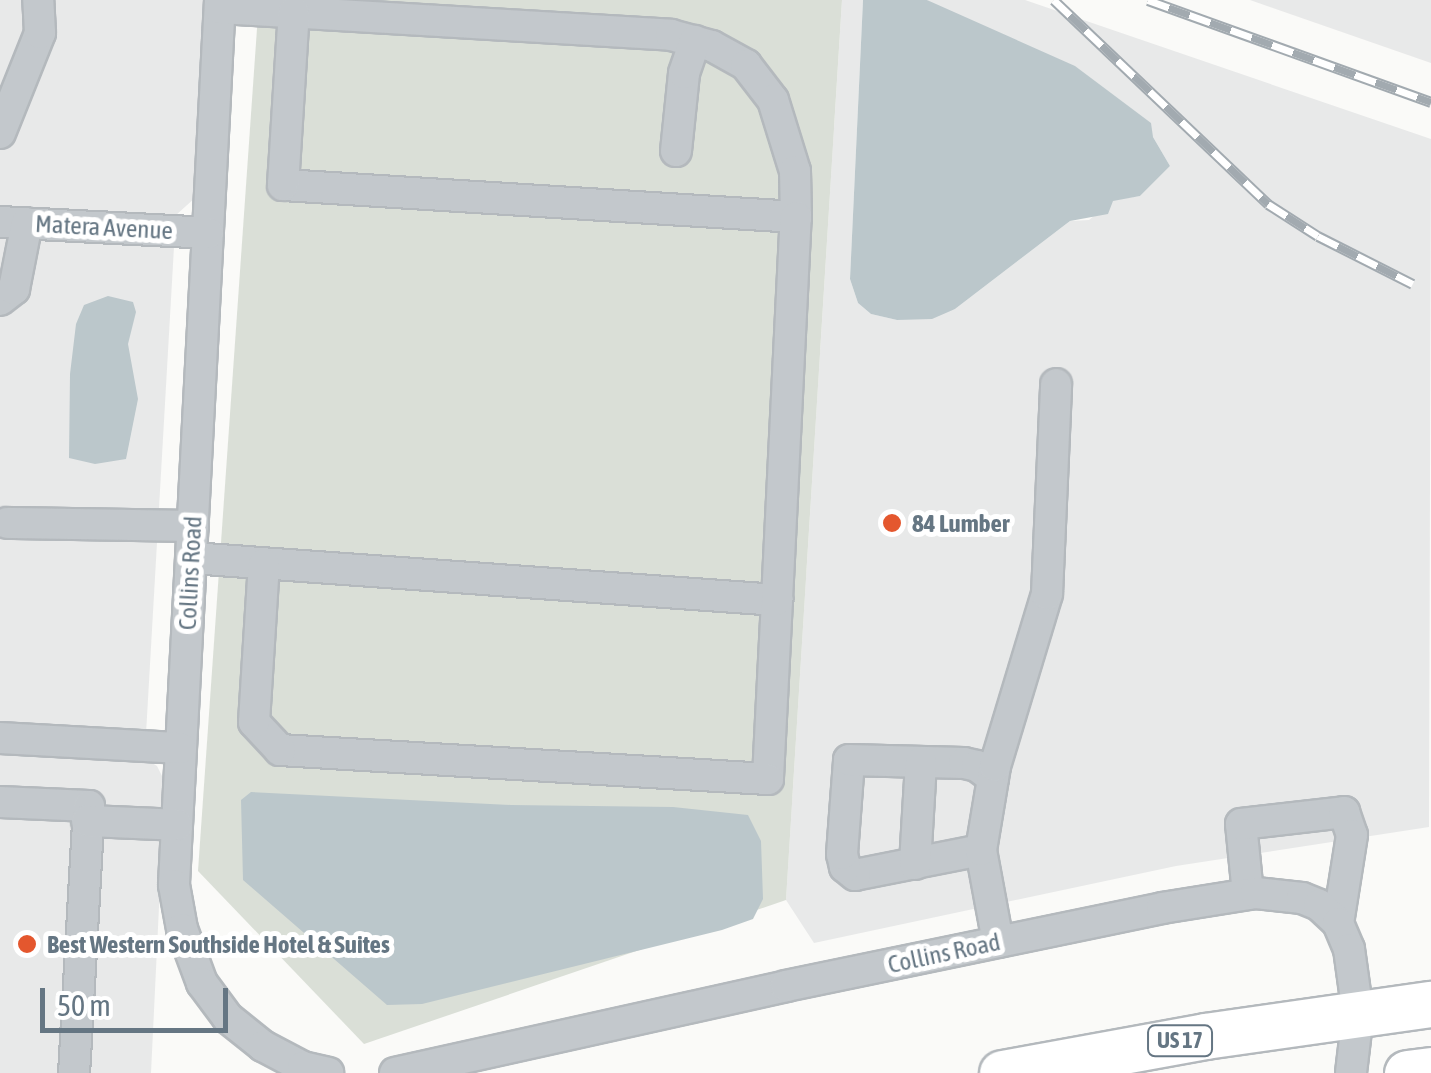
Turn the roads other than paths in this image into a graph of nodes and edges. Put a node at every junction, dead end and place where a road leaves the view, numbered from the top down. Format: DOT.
graph roads {
  1 [pos="38,0"];
  2 [pos="220,4"];
  3 [pos="294,12"];
  4 [pos="695,41"];
  5 [pos="6,95"];
  6 [pos="0,133"];
  7 [pos="676,151"];
  8 [pos="796,217"];
  9 [pos="13,222"];
  10 [pos="208,233"];
  11 [pos="0,300"];
  12 [pos="1056,384"];
  13 [pos="7,522"];
  14 [pos="192,526"];
  15 [pos="190,558"];
  16 [pos="264,564"];
  17 [pos="777,600"];
  18 [pos="0,738"];
  19 [pos="180,748"];
  20 [pos="921,762"];
  21 [pos="993,778"];
  22 [pos="0,802"];
  23 [pos="88,821"];
  24 [pos="177,824"];
  25 [pos="981,850"];
  26 [pos="915,864"];
  27 [pos="1248,894"];
  28 [pos="1338,923"];
  29 [pos="998,942"];
  30 [pos="1431,1004"];
  31 [pos="1358,1014"];
  32 [pos="1431,1070"];
  33 [pos="74,1073"];
  34 [pos="328,1073"];
  35 [pos="395,1073"];
  36 [pos="1002,1073"];
  37 [pos="1350,1073"];
  38 [pos="1407,1073"];
  1 -- 5 [label="street"];
  2 -- 3 [label="street"];
  2 -- 10 [label="street, Collins Road"];
  3 -- 4 [label="street"];
  3 -- 8 [label="street"];
  4 -- 7 [label="street"];
  4 -- 8 [label="street"];
  5 -- 6 [label="street"];
  8 -- 17 [label="street"];
  9 -- 10 [label="street, Matera Avenue"];
  9 -- 11 [label="street"];
  10 -- 14 [label="street, Collins Road"];
  12 -- 21 [label="street"];
  13 -- 14 [label="street"];
  14 -- 15 [label="street, Collins Road"];
  15 -- 16 [label="street"];
  15 -- 19 [label="street, Collins Road"];
  16 -- 17 [label="street"];
  16 -- 17 [label="street"];
  18 -- 19 [label="street"];
  19 -- 24 [label="street, Collins Road"];
  20 -- 21 [label="street"];
  20 -- 26 [label="street"];
  20 -- 26 [label="street"];
  21 -- 25 [label="street"];
  22 -- 23 [label="street"];
  23 -- 24 [label="street"];
  23 -- 33 [label="street"];
  24 -- 34 [label="street, Collins Road"];
  25 -- 26 [label="street"];
  25 -- 29 [label="street"];
  27 -- 28 [label="street, Collins Road"];
  27 -- 28 [label="street"];
  27 -- 29 [label="street, Collins Road"];
  28 -- 31 [label="street"];
  29 -- 35 [label="street, Collins Road"];
  30 -- 31 [label="highway, US 17"];
  31 -- 36 [label="highway, US 17"];
  31 -- 37 [label="street"];
  32 -- 38 [label="highway"];
}
